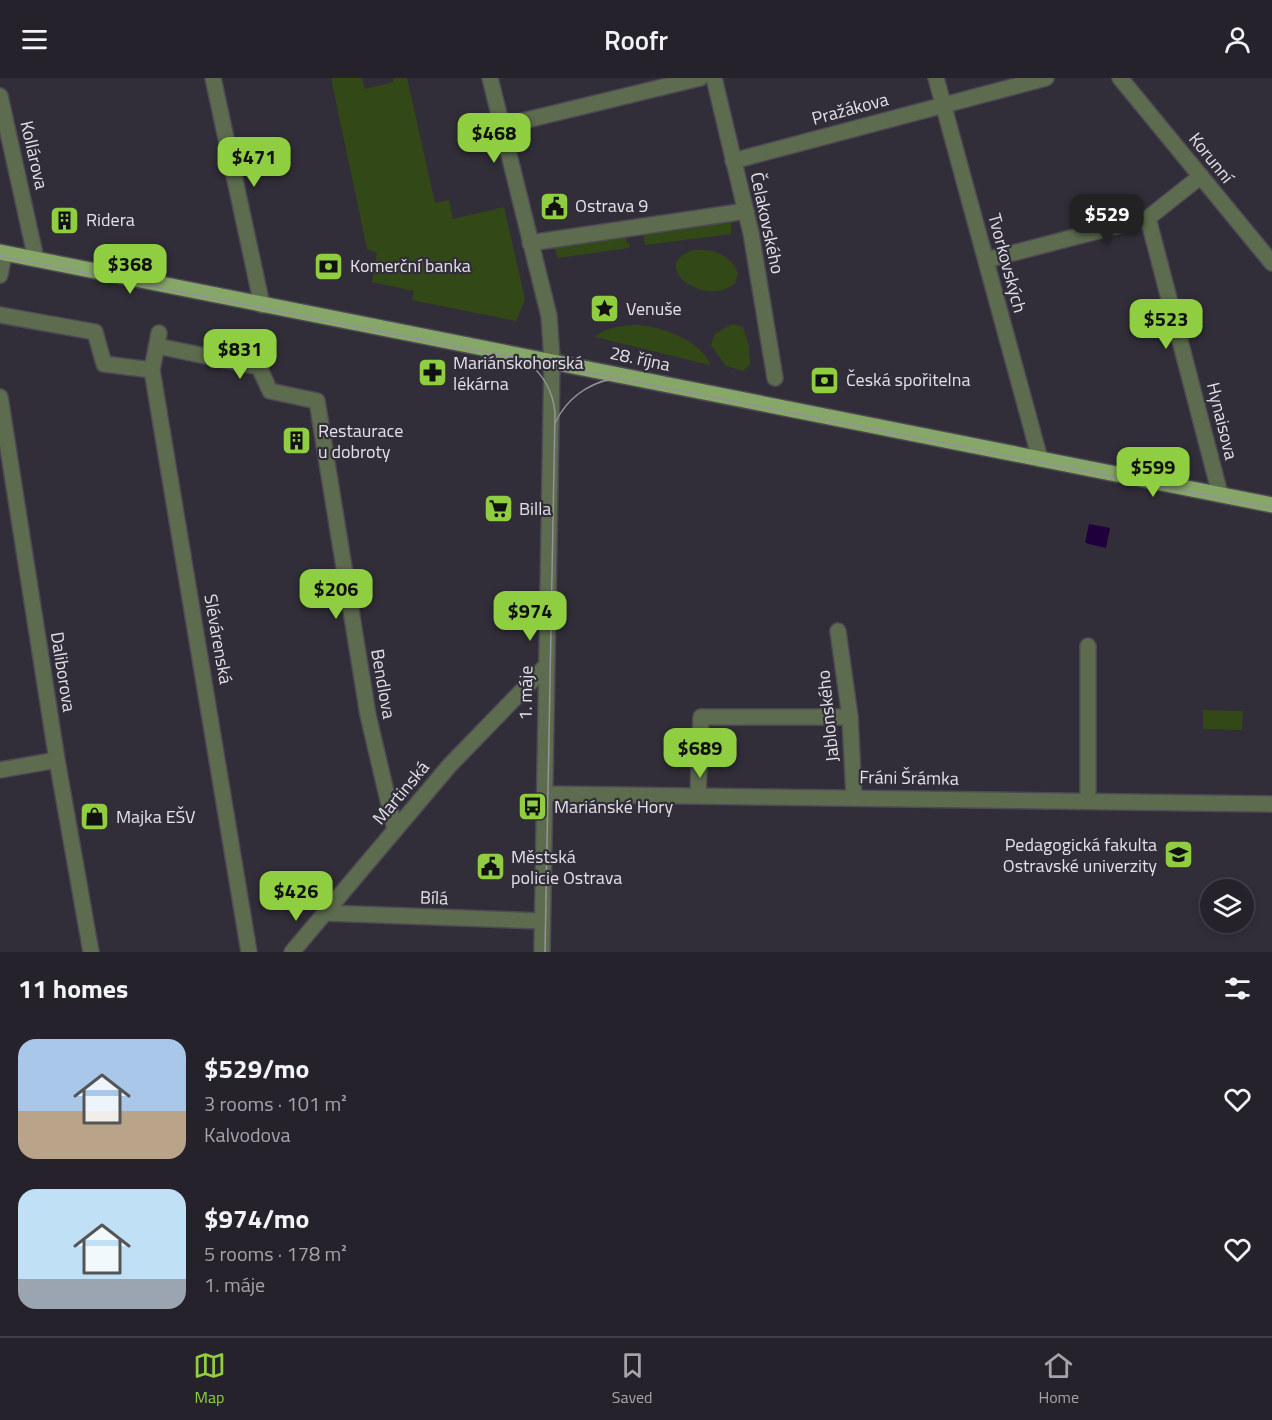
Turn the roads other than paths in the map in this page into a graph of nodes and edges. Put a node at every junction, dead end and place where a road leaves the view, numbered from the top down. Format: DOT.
graph roads {
  1 [pos="213,78"];
  2 [pos="490,78"];
  3 [pos="700,78"];
  4 [pos="714,78"];
  5 [pos="936,78"];
  6 [pos="1046,78"];
  7 [pos="1120,78"];
  8 [pos="0,96"];
  9 [pos="943,104"];
  10 [pos="502,126"];
  11 [pos="734,161"];
  12 [pos="1201,176"];
  13 [pos="746,211"];
  14 [pos="1149,218"];
  15 [pos="530,243"];
  16 [pos="2,253"];
  17 [pos="36,259"];
  18 [pos="986,260"];
  19 [pos="1272,263"];
  20 [pos="0,275"];
  21 [pos="262,304"];
  22 [pos="0,315"];
  23 [pos="552,362"];
  24 [pos="152,370"];
  25 [pos="776,378"];
  26 [pos="0,397"];
  27 [pos="317,401"];
  28 [pos="1040,459"];
  29 [pos="1220,494"];
  30 [pos="1272,505"];
  31 [pos="838,631"];
  32 [pos="1088,646"];
  33 [pos="546,666"];
  34 [pos="850,717"];
  35 [pos="57,759"];
  36 [pos="0,770"];
  37 [pos="545,794"];
  38 [pos="698,795"];
  39 [pos="854,797"];
  40 [pos="1088,800"];
  41 [pos="1272,804"];
  42 [pos="395,830"];
  43 [pos="325,913"];
  44 [pos="542,921"];
  45 [pos="91,952"];
  46 [pos="249,952"];
  47 [pos="292,952"];
  48 [pos="542,952"];
  1 -- 21 [label="street"];
  2 -- 10 [label="street, 1. máje"];
  3 -- 10 [label="street"];
  4 -- 11 [label="street, Čelakovského"];
  5 -- 9 [label="street, Tvorkovských"];
  6 -- 9 [label="street, Pražákova"];
  7 -- 12 [label="street, Korunní"];
  8 -- 17 [label="street, Kollárova"];
  9 -- 11 [label="street, Pražákova"];
  9 -- 18 [label="street, Tvorkovských"];
  10 -- 15 [label="street, 1. máje"];
  11 -- 13 [label="street, Čelakovského"];
  12 -- 14 [label="street"];
  12 -- 19 [label="street, Korunní"];
  13 -- 15 [label="street"];
  13 -- 25 [label="street, Čelakovského"];
  14 -- 18 [label="street"];
  14 -- 29 [label="street, Hynaisova"];
  15 -- 23 [label="street, 1. máje"];
  16 -- 17 [label="main road, 28. října"];
  16 -- 20 [label="street"];
  17 -- 21 [label="main road, 28. října"];
  18 -- 28 [label="street, Tvorkovských"];
  21 -- 23 [label="main road, 28. října"];
  22 -- 24 [label="street"];
  23 -- 28 [label="main road, 28. října"];
  23 -- 33 [label="street, 1. máje"];
  24 -- 27 [label="street, Slévárenská"];
  24 -- 46 [label="street, Slévárenská"];
  26 -- 35 [label="street, Daliborova"];
  27 -- 42 [label="street, Bendlova"];
  28 -- 29 [label="main road, 28. října"];
  29 -- 30 [label="main road, 28. října"];
  31 -- 34 [label="street, Jablonského"];
  32 -- 40 [label="street"];
  33 -- 37 [label="street, 1. máje"];
  33 -- 42 [label="street, Martinská"];
  34 -- 38 [label="street"];
  34 -- 39 [label="street, Jablonského"];
  35 -- 36 [label="street"];
  35 -- 45 [label="street, Daliborova"];
  37 -- 38 [label="street, Fráni Šrámka"];
  37 -- 44 [label="street, 1. máje"];
  38 -- 39 [label="street, Fráni Šrámka"];
  39 -- 40 [label="street, Fráni Šrámka"];
  40 -- 41 [label="street, Fráni Šrámka"];
  42 -- 43 [label="street, Martinská"];
  43 -- 44 [label="street, Bílá"];
  43 -- 47 [label="street, Martinská"];
  44 -- 48 [label="street, 1. máje"];
}
